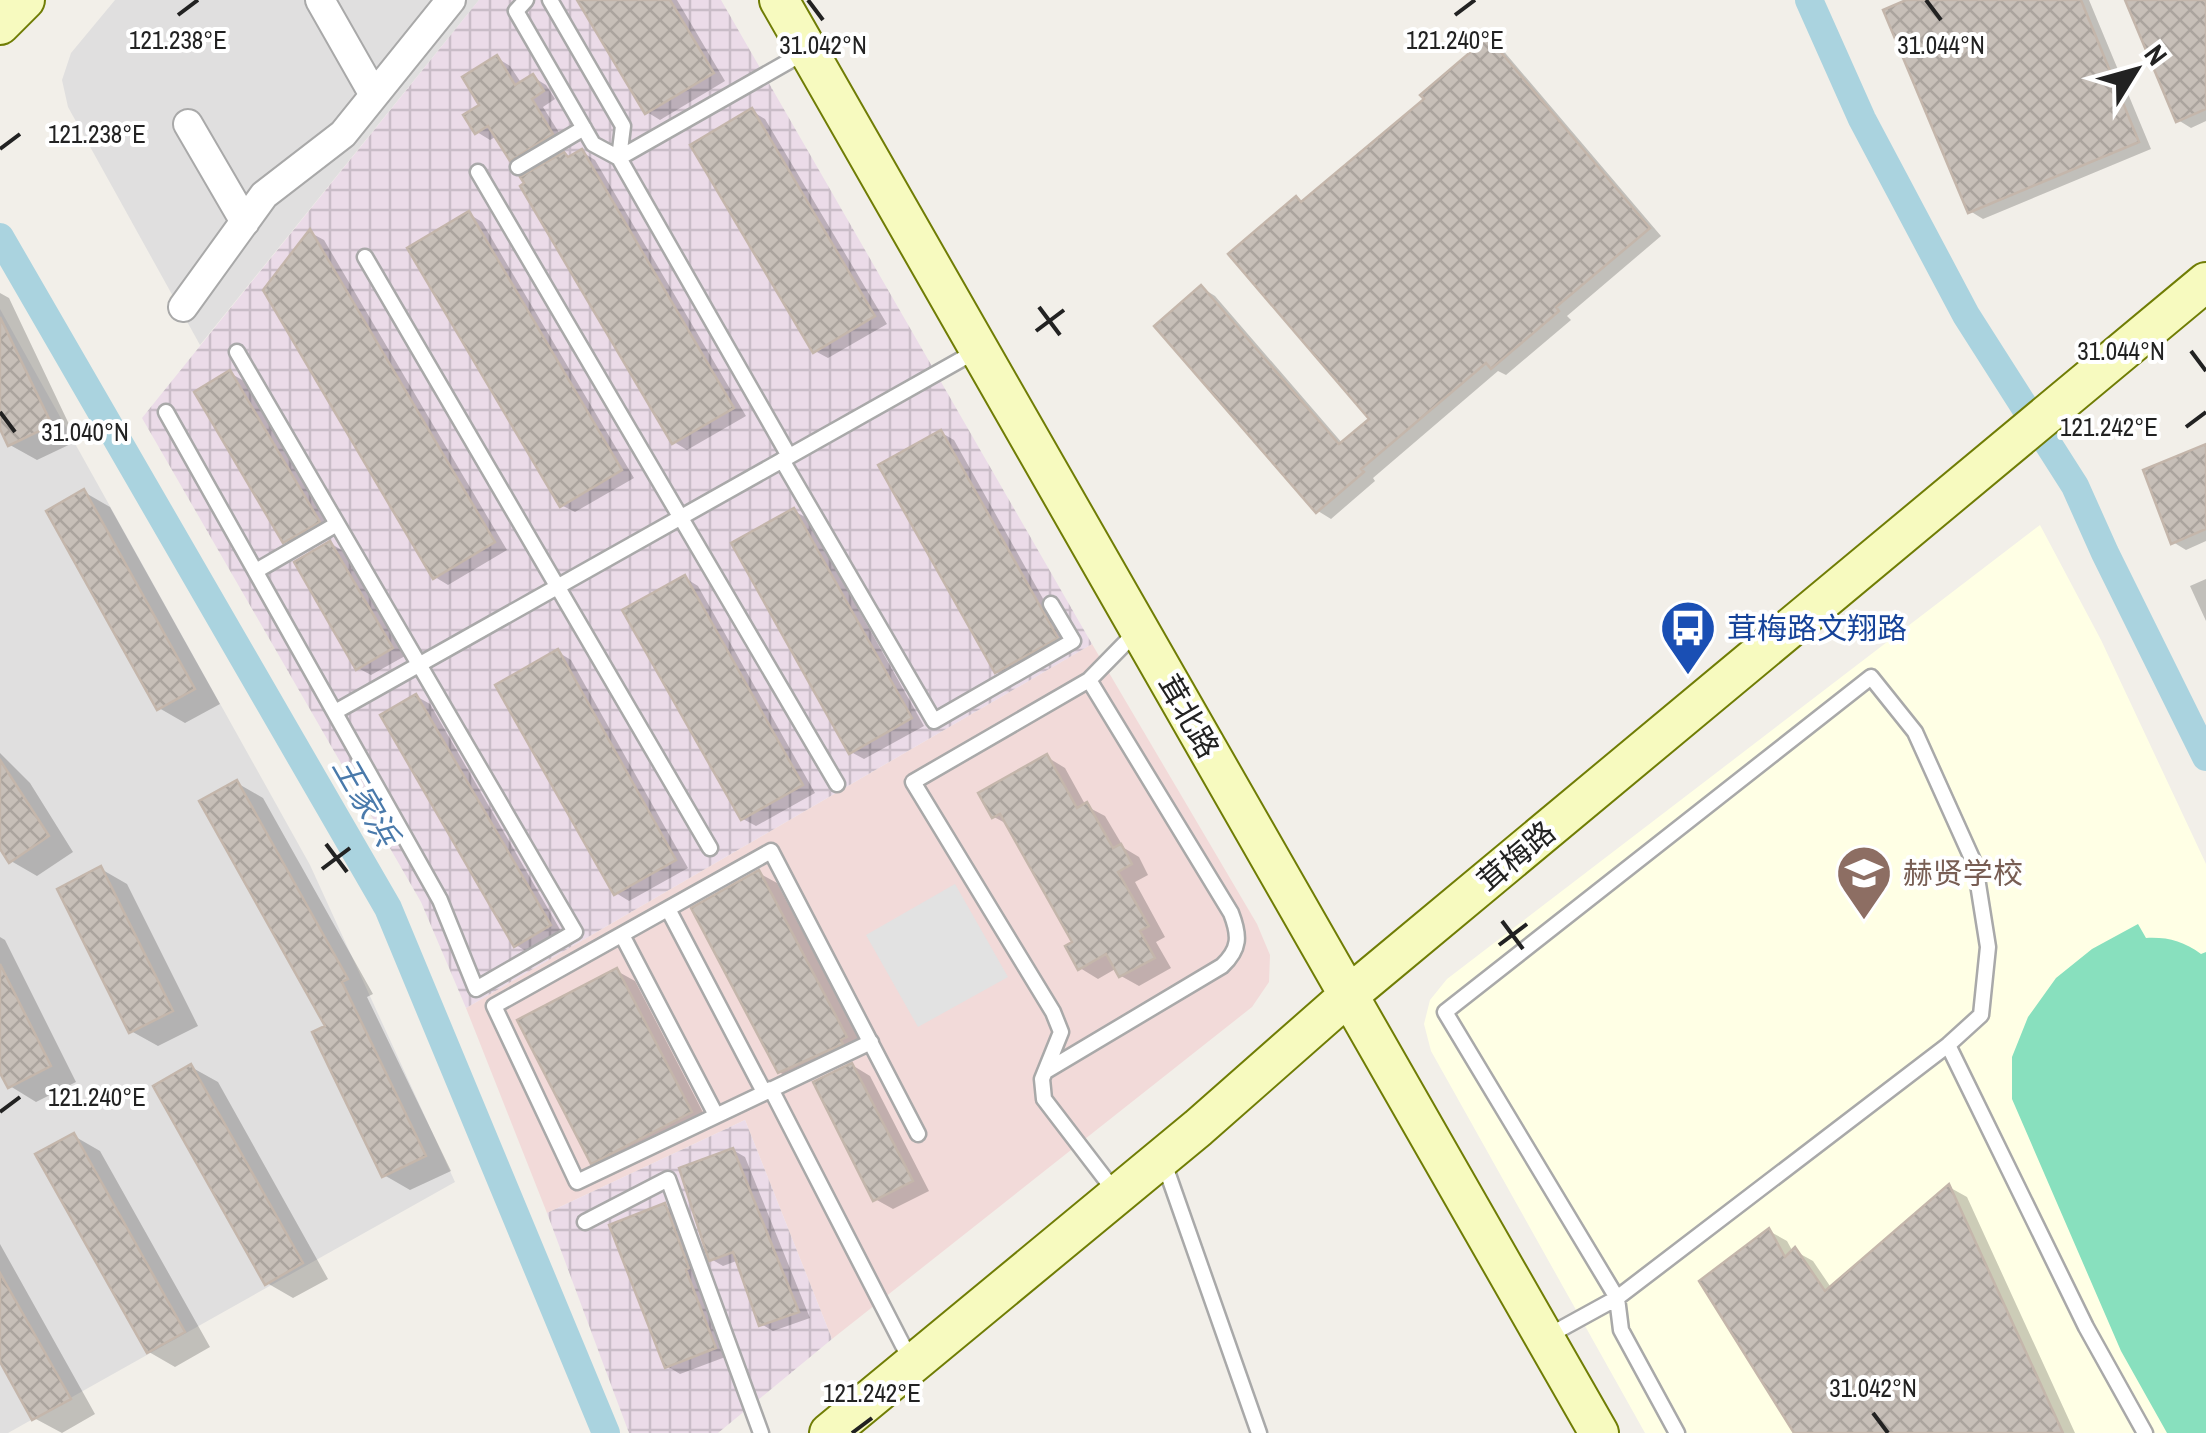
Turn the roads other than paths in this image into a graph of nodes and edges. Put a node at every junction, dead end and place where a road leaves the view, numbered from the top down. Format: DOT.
graph roads {
  1 [pos="25,0"];
  2 [pos="320,0"];
  3 [pos="451,0"];
  4 [pos="526,0"];
  5 [pos="550,0"];
  6 [pos="779,0"];
  7 [pos="0,25"];
  8 [pos="808,51"];
  9 [pos="374,95"];
  10 [pos="188,124"];
  11 [pos="584,128"];
  12 [pos="620,158"];
  13 [pos="518,167"];
  14 [pos="478,172"];
  15 [pos="245,222"];
  16 [pos="365,257"];
  17 [pos="2206,282"];
  18 [pos="183,307"];
  19 [pos="978,350"];
  20 [pos="237,352"];
  21 [pos="166,412"];
  22 [pos="786,458"];
  23 [pos="680,518"];
  24 [pos="337,524"];
  25 [pos="256,571"];
  26 [pos="558,586"];
  27 [pos="1051,604"];
  28 [pos="1139,629"];
  29 [pos="419,665"];
  30 [pos="1089,680"];
  31 [pos="335,712"];
  32 [pos="836,784"];
  33 [pos="710,848"];
  34 [pos="668,909"];
  35 [pos="622,935"];
  36 [pos="1349,995"];
  37 [pos="870,1042"];
  38 [pos="1948,1045"];
  39 [pos="1046,1071"];
  40 [pos="768,1091"];
  41 [pos="716,1116"];
  42 [pos="918,1134"];
  43 [pos="1162,1158"];
  44 [pos="1118,1194"];
  45 [pos="585,1222"];
  46 [pos="1616,1298"];
  47 [pos="1545,1338"];
  48 [pos="913,1364"];
  49 [pos="761,1433"];
  50 [pos="829,1433"];
  51 [pos="1260,1433"];
  52 [pos="1600,1433"];
  53 [pos="1678,1433"];
  54 [pos="2145,1433"];
  1 -- 7 [label="street"];
  2 -- 9 [label="street"];
  3 -- 9 [label="street"];
  4 -- 11 [label="lane"];
  5 -- 12 [label="lane"];
  6 -- 8 [label="street, 茸北路"];
  8 -- 12 [label="lane"];
  8 -- 19 [label="street, 茸北路"];
  9 -- 15 [label="street"];
  10 -- 15 [label="street"];
  11 -- 12 [label="lane"];
  11 -- 13 [label="lane"];
  12 -- 22 [label="lane"];
  14 -- 23 [label="lane"];
  15 -- 18 [label="street"];
  16 -- 26 [label="lane"];
  17 -- 36 [label="street, 茸梅路"];
  19 -- 22 [label="lane"];
  19 -- 28 [label="street, 茸北路"];
  20 -- 24 [label="lane"];
  21 -- 25 [label="lane"];
  22 -- 23 [label="lane"];
  22 -- 27 [label="lane"];
  23 -- 26 [label="lane"];
  23 -- 32 [label="lane"];
  24 -- 25 [label="lane"];
  24 -- 29 [label="lane"];
  25 -- 31 [label="lane"];
  26 -- 29 [label="lane"];
  26 -- 33 [label="lane"];
  28 -- 30 [label="lane"];
  28 -- 36 [label="street, 茸北路"];
  29 -- 31 [label="lane"];
  29 -- 31 [label="lane"];
  30 -- 39 [label="lane"];
  30 -- 39 [label="lane"];
  34 -- 35 [label="lane"];
  34 -- 37 [label="lane"];
  34 -- 40 [label="lane"];
  35 -- 41 [label="lane"];
  35 -- 41 [label="lane"];
  36 -- 43 [label="street, 茸梅路"];
  36 -- 47 [label="street, 茸北路"];
  37 -- 40 [label="lane"];
  37 -- 42 [label="lane"];
  38 -- 46 [label="lane"];
  38 -- 46 [label="lane"];
  38 -- 54 [label="lane"];
  39 -- 44 [label="lane"];
  40 -- 41 [label="lane"];
  40 -- 48 [label="lane"];
  43 -- 44 [label="street, 茸梅路"];
  43 -- 51 [label="lane"];
  44 -- 48 [label="street, 茸梅路"];
  45 -- 49 [label="lane"];
  46 -- 47 [label="lane"];
  46 -- 53 [label="lane"];
  47 -- 52 [label="street, 茸北路"];
  48 -- 50 [label="street, 茸梅路"];
}
